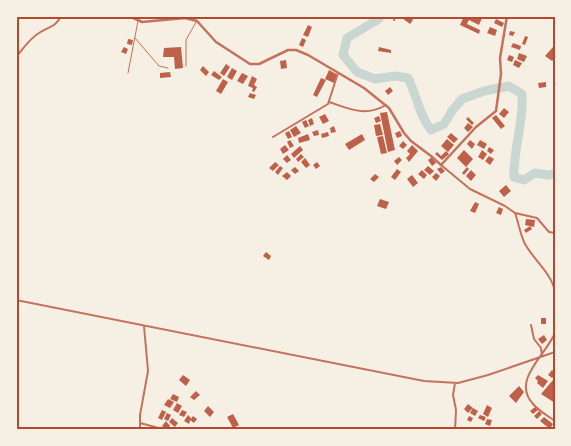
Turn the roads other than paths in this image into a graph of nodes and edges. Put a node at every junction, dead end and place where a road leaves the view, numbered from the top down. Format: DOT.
graph roads {
  1 [pos="61,16"];
  2 [pos="129,16"];
  3 [pos="396,16"];
  4 [pos="507,16"];
  5 [pos="138,20"];
  6 [pos="394,20"];
  7 [pos="197,21"];
  8 [pos="134,38"];
  9 [pos="16,57"];
  10 [pos="186,66"];
  11 [pos="168,68"];
  12 [pos="338,72"];
  13 [pos="128,73"];
  14 [pos="329,102"];
  15 [pos="386,105"];
  16 [pos="273,137"];
  17 [pos="441,165"];
  18 [pos="515,213"];
  19 [pos="555,233"];
  20 [pos="555,291"];
  21 [pos="16,300"];
  22 [pos="531,325"];
  23 [pos="144,326"];
  24 [pos="555,333"];
  25 [pos="555,352"];
  26 [pos="542,355"];
  27 [pos="455,383"];
  28 [pos="555,421"];
  29 [pos="140,423"];
  30 [pos="140,430"];
  31 [pos="166,430"];
  32 [pos="455,430"];
  1 -- 9 [label="street"];
  2 -- 5 [label="street"];
  3 -- 6 [label="street"];
  4 -- 17 [label="street"];
  5 -- 7 [label="street"];
  5 -- 8 [label="lane"];
  7 -- 10 [label="lane"];
  7 -- 12 [label="street"];
  8 -- 11 [label="lane"];
  8 -- 13 [label="lane"];
  12 -- 14 [label="street"];
  12 -- 15 [label="street"];
  14 -- 15 [label="street"];
  14 -- 16 [label="street"];
  15 -- 17 [label="street"];
  17 -- 18 [label="street"];
  18 -- 19 [label="street"];
  18 -- 20 [label="street"];
  21 -- 23 [label="street"];
  22 -- 26 [label="street"];
  23 -- 27 [label="street"];
  23 -- 29 [label="street"];
  24 -- 26 [label="street"];
  25 -- 26 [label="street"];
  26 -- 27 [label="street"];
  26 -- 28 [label="street"];
  27 -- 32 [label="street"];
  29 -- 30 [label="street"];
  29 -- 31 [label="street"];
}
